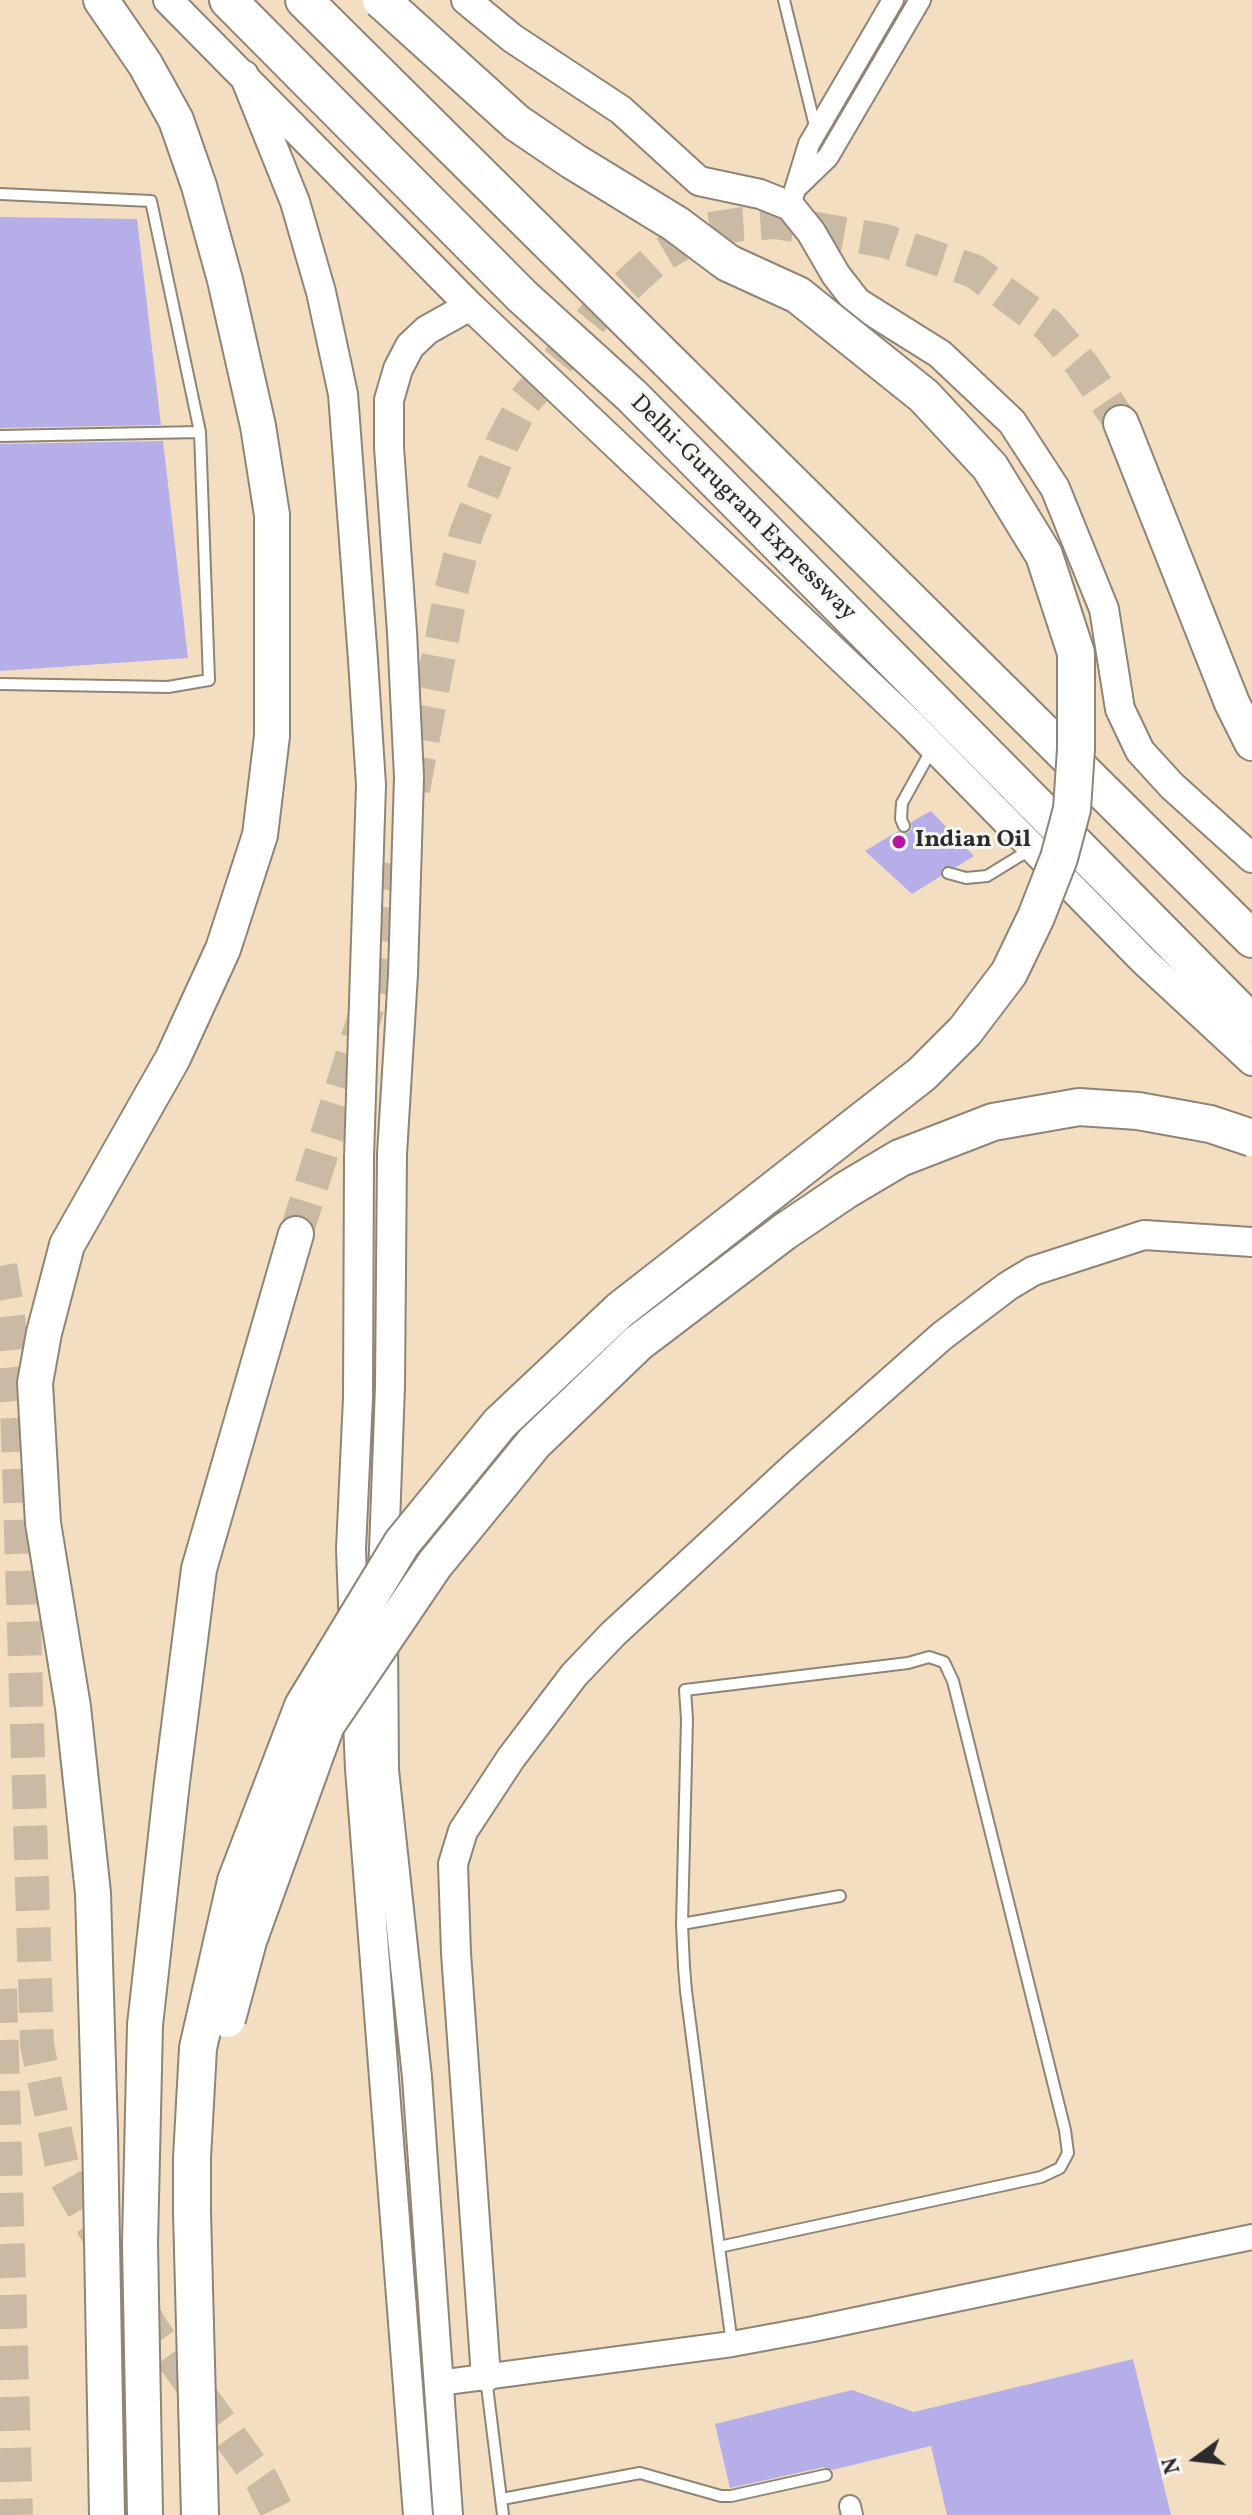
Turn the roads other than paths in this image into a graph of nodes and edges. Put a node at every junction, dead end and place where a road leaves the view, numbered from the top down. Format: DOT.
graph roads {
  1 [pos="101,0"];
  2 [pos="168,0"];
  3 [pos="228,0"];
  4 [pos="304,0"];
  5 [pos="381,0"];
  6 [pos="466,0"];
  7 [pos="784,0"];
  8 [pos="893,0"];
  9 [pos="920,0"];
  10 [pos="244,75"];
  11 [pos="817,131"];
  12 [pos="0,194"];
  13 [pos="793,198"];
  14 [pos="470,306"];
  15 [pos="1121,423"];
  16 [pos="200,432"];
  17 [pos="0,436"];
  18 [pos="0,684"];
  19 [pos="935,726"];
  20 [pos="1252,743"];
  21 [pos="904,826"];
  22 [pos="1033,848"];
  23 [pos="1252,858"];
  24 [pos="948,873"];
  25 [pos="1252,939"];
  26 [pos="1252,1023"];
  27 [pos="1252,1061"];
  28 [pos="1252,1138"];
  29 [pos="296,1234"];
  30 [pos="1252,1242"];
  31 [pos="840,1896"];
  32 [pos="682,1924"];
  33 [pos="192,2158"];
  34 [pos="1252,2237"];
  35 [pos="719,2247"];
  36 [pos="732,2344"];
  37 [pos="486,2377"];
  38 [pos="439,2383"];
  39 [pos="826,2475"];
  40 [pos="502,2499"];
  41 [pos="107,2515"];
  42 [pos="145,2515"];
  43 [pos="200,2515"];
  44 [pos="418,2515"];
  45 [pos="448,2515"];
  46 [pos="503,2515"];
  1 -- 41 [label="highway"];
  2 -- 10 [label="main road"];
  3 -- 19 [label="highway, Delhi-Gurugram Expressway"];
  4 -- 25 [label="highway"];
  5 -- 33 [label="highway, bridge"];
  6 -- 13 [label="main road"];
  7 -- 11 [label="lane"];
  8 -- 11 [label="street"];
  9 -- 13 [label="street"];
  10 -- 14 [label="main road"];
  10 -- 44 [label="main road"];
  11 -- 13 [label="street"];
  12 -- 16 [label="lane"];
  13 -- 23 [label="main road"];
  14 -- 19 [label="main road"];
  14 -- 38 [label="main road"];
  15 -- 20 [label="highway"];
  16 -- 17 [label="lane"];
  16 -- 18 [label="lane"];
  19 -- 21 [label="lane"];
  19 -- 22 [label="main road"];
  19 -- 26 [label="highway, Delhi-Gurugram Expressway"];
  22 -- 24 [label="lane"];
  22 -- 27 [label="main road"];
  28 -- 33 [label="highway, bridge"];
  29 -- 42 [label="highway"];
  30 -- 37 [label="main road"];
  31 -- 32 [label="lane"];
  32 -- 35 [label="lane"];
  32 -- 35 [label="lane"];
  33 -- 43 [label="highway, bridge"];
  34 -- 36 [label="street"];
  35 -- 36 [label="lane"];
  36 -- 37 [label="street"];
  37 -- 38 [label="street"];
  37 -- 40 [label="lane"];
  38 -- 45 [label="main road"];
  39 -- 40 [label="lane"];
  40 -- 46 [label="lane"];
}
